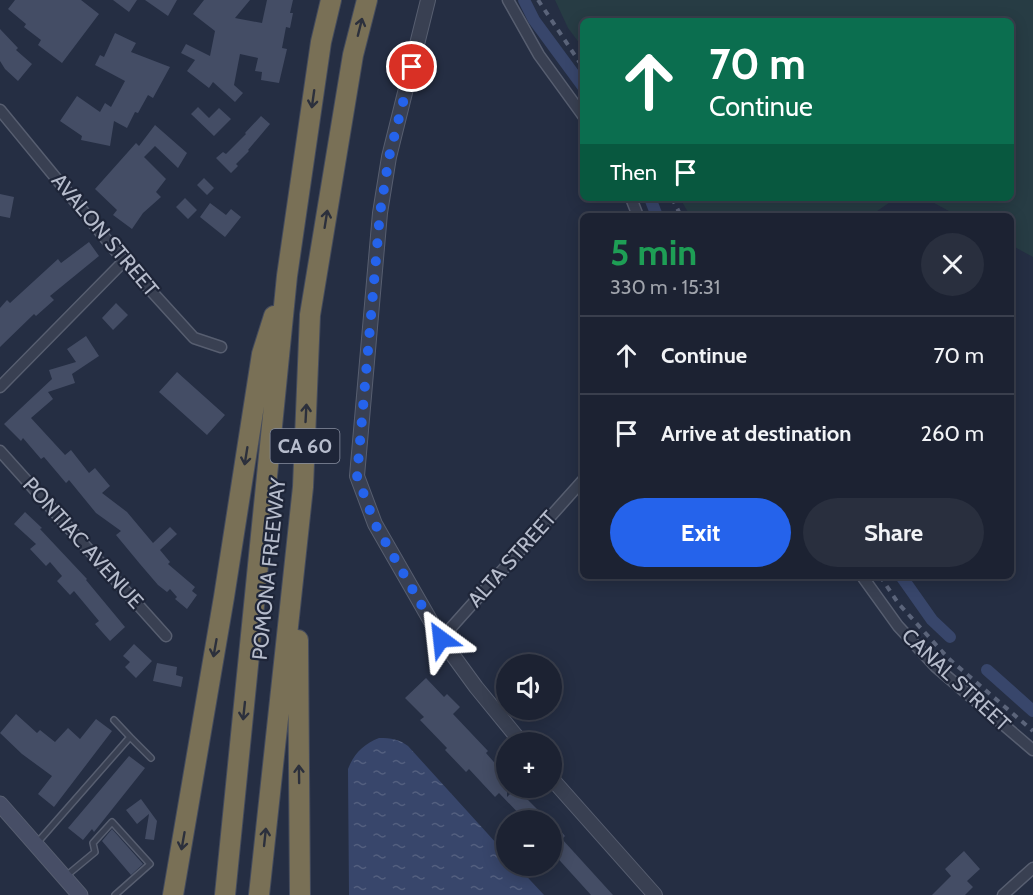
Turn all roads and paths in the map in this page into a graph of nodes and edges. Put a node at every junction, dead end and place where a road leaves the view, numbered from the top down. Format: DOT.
graph roads {
  1 [pos="331,0"];
  2 [pos="367,0"];
  3 [pos="428,0"];
  4 [pos="508,0"];
  5 [pos="0,110"];
  6 [pos="580,111"];
  7 [pos="124,261"];
  8 [pos="287,276"];
  9 [pos="221,347"];
  10 [pos="0,387"];
  11 [pos="0,451"];
  12 [pos="580,483"];
  13 [pos="303,487"];
  14 [pos="864,579"];
  15 [pos="166,636"];
  16 [pos="441,639"];
  17 [pos="114,720"];
  18 [pos="513,732"];
  19 [pos="130,737"];
  20 [pos="1033,750"];
  21 [pos="151,759"];
  22 [pos="562,790"];
  23 [pos="0,804"];
  24 [pos="36,844"];
  25 [pos="1033,868"];
  26 [pos="65,878"];
  27 [pos="80,895"];
  28 [pos="115,895"];
  29 [pos="173,895"];
  30 [pos="225,895"];
  31 [pos="259,895"];
  32 [pos="300,895"];
  33 [pos="655,895"];
  34 [pos="1003,895"];
  1 -- 8 [label="highway, POMONA FREEWAY / CA 60, one-way"];
  13 -- 2 [label="highway, POMONA FREEWAY / CA 60, one-way"];
  3 -- 16 [label="street"];
  4 -- 6 [label="street"];
  5 -- 7 [label="street, AVALON STREET"];
  7 -- 9 [label="street, AVALON STREET"];
  7 -- 10 [label="street"];
  8 -- 29 [label="highway, one-way"];
  8 -- 30 [label="highway, POMONA FREEWAY / CA 60, one-way"];
  11 -- 15 [label="street, PONTIAC AVENUE"];
  12 -- 16 [label="street, ALTA STREET"];
  31 -- 13 [label="highway, POMONA FREEWAY / CA 60, one-way"];
  32 -- 13 [label="highway, one-way"];
  14 -- 20 [label="street, CANAL STREET"];
  16 -- 18 [label="street"];
  17 -- 19 [label="lane"];
  19 -- 21 [label="lane"];
  19 -- 24 [label="lane"];
  22 -- 33 [label="street"];
  23 -- 24 [label="main road"];
  24 -- 26 [label="main road"];
  25 -- 34 [label="street"];
  26 -- 27 [label="main road"];
  26 -- 28 [label="lane"];
}
